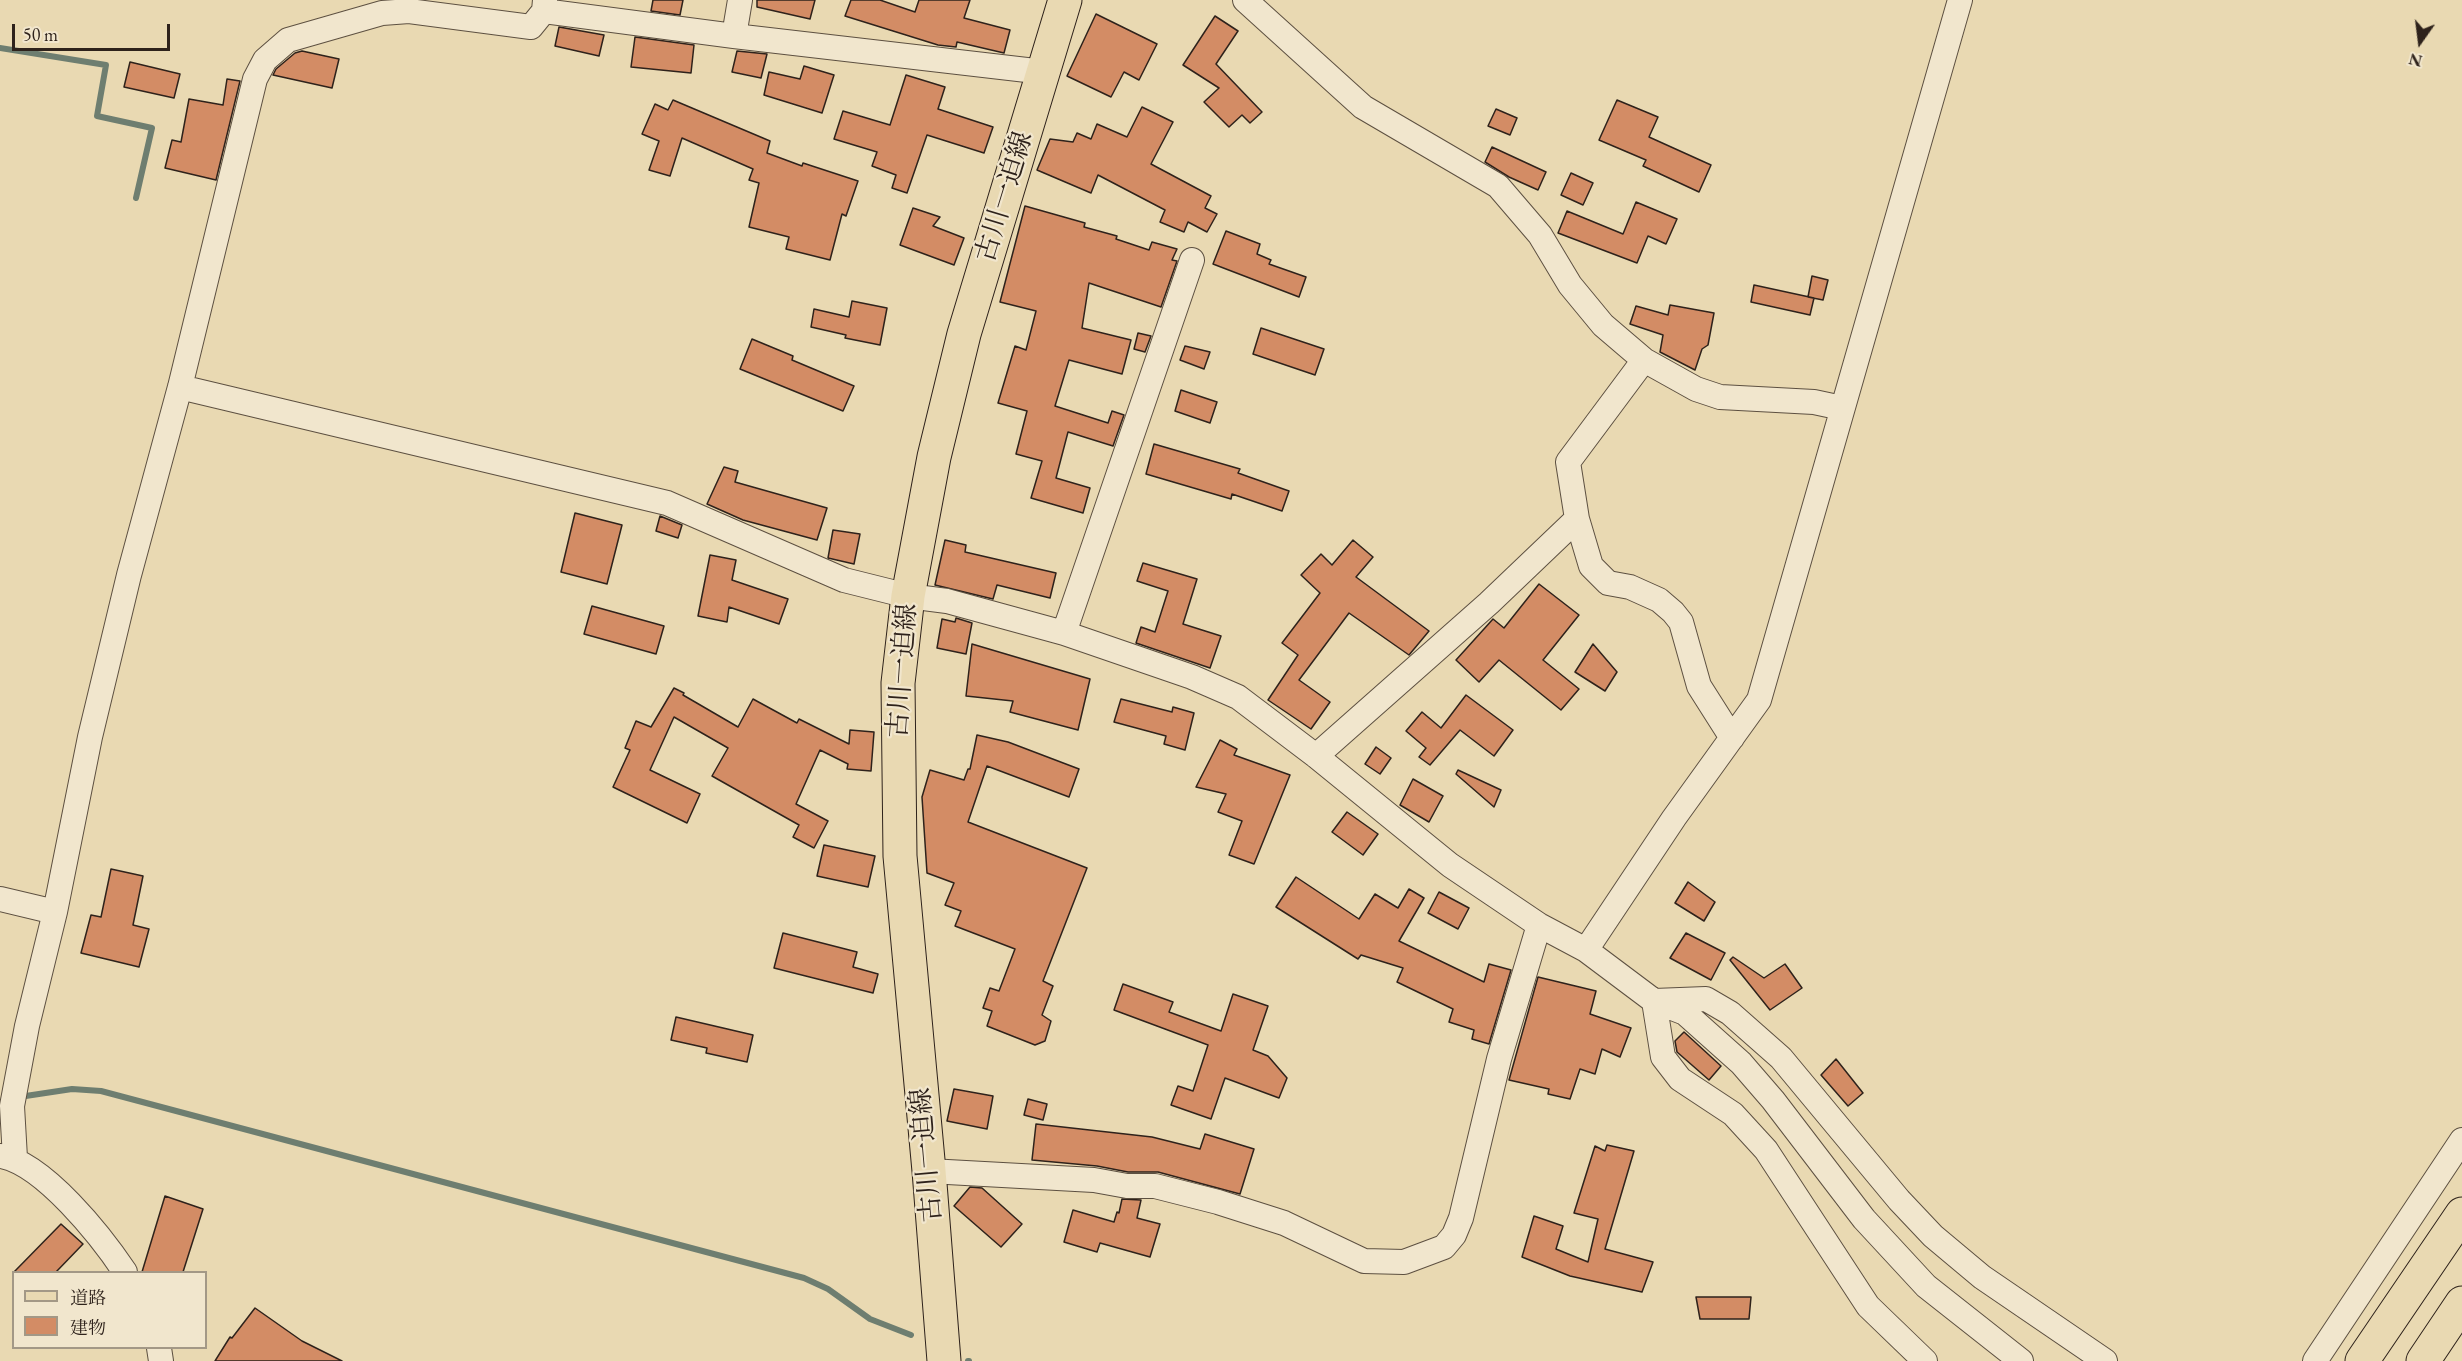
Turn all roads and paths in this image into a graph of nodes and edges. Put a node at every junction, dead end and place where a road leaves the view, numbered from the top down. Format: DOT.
graph roads {
  1 [pos="740,0"];
  2 [pos="1065,0"];
  3 [pos="1245,0"];
  4 [pos="1960,0"];
  5 [pos="544,5"];
  6 [pos="734,36"];
  7 [pos="1044,72"];
  8 [pos="1191,260"];
  9 [pos="1644,360"];
  10 [pos="180,387"];
  11 [pos="1842,408"];
  12 [pos="1577,519"];
  13 [pos="908,596"];
  14 [pos="1064,633"];
  15 [pos="1732,738"];
  16 [pos="1316,756"];
  17 [pos="0,899"];
  18 [pos="55,912"];
  19 [pos="1539,925"];
  20 [pos="1586,950"];
  21 [pos="1654,1001"];
  22 [pos="2462,1140"];
  23 [pos="8,1157"];
  24 [pos="929,1171"];
  25 [pos="2462,1214"];
  26 [pos="124,1271"];
  27 [pos="2462,1303"];
  28 [pos="944,1361"];
  29 [pos="1925,1361"];
  30 [pos="2021,1361"];
  31 [pos="2105,1361"];
  32 [pos="2315,1361"];
  33 [pos="2362,1361"];
  34 [pos="2423,1361"];
  1 -- 6 [label="street"];
  2 -- 7 [label="main road, 古川一迫線"];
  3 -- 9 [label="street"];
  4 -- 11 [label="street"];
  5 -- 6 [label="street"];
  5 -- 10 [label="street"];
  6 -- 7 [label="street"];
  7 -- 13 [label="main road, 古川一迫線"];
  8 -- 14 [label="street"];
  9 -- 11 [label="street"];
  9 -- 12 [label="street"];
  10 -- 13 [label="street"];
  10 -- 18 [label="street"];
  11 -- 15 [label="street"];
  12 -- 15 [label="street"];
  12 -- 16 [label="street"];
  13 -- 14 [label="street"];
  13 -- 24 [label="main road, 古川一迫線"];
  14 -- 16 [label="street"];
  15 -- 20 [label="street"];
  16 -- 19 [label="street"];
  17 -- 18 [label="street"];
  18 -- 23 [label="street"];
  19 -- 20 [label="street"];
  19 -- 24 [label="street"];
  20 -- 21 [label="street"];
  21 -- 29 [label="street"];
  21 -- 30 [label="street"];
  21 -- 31 [label="street"];
  22 -- 32 [label="street"];
  23 -- 26 [label="street"];
  24 -- 28 [label="main road, 古川一迫線"];
  25 -- 33 [label="main road"];
  27 -- 34 [label="main road"];
}
